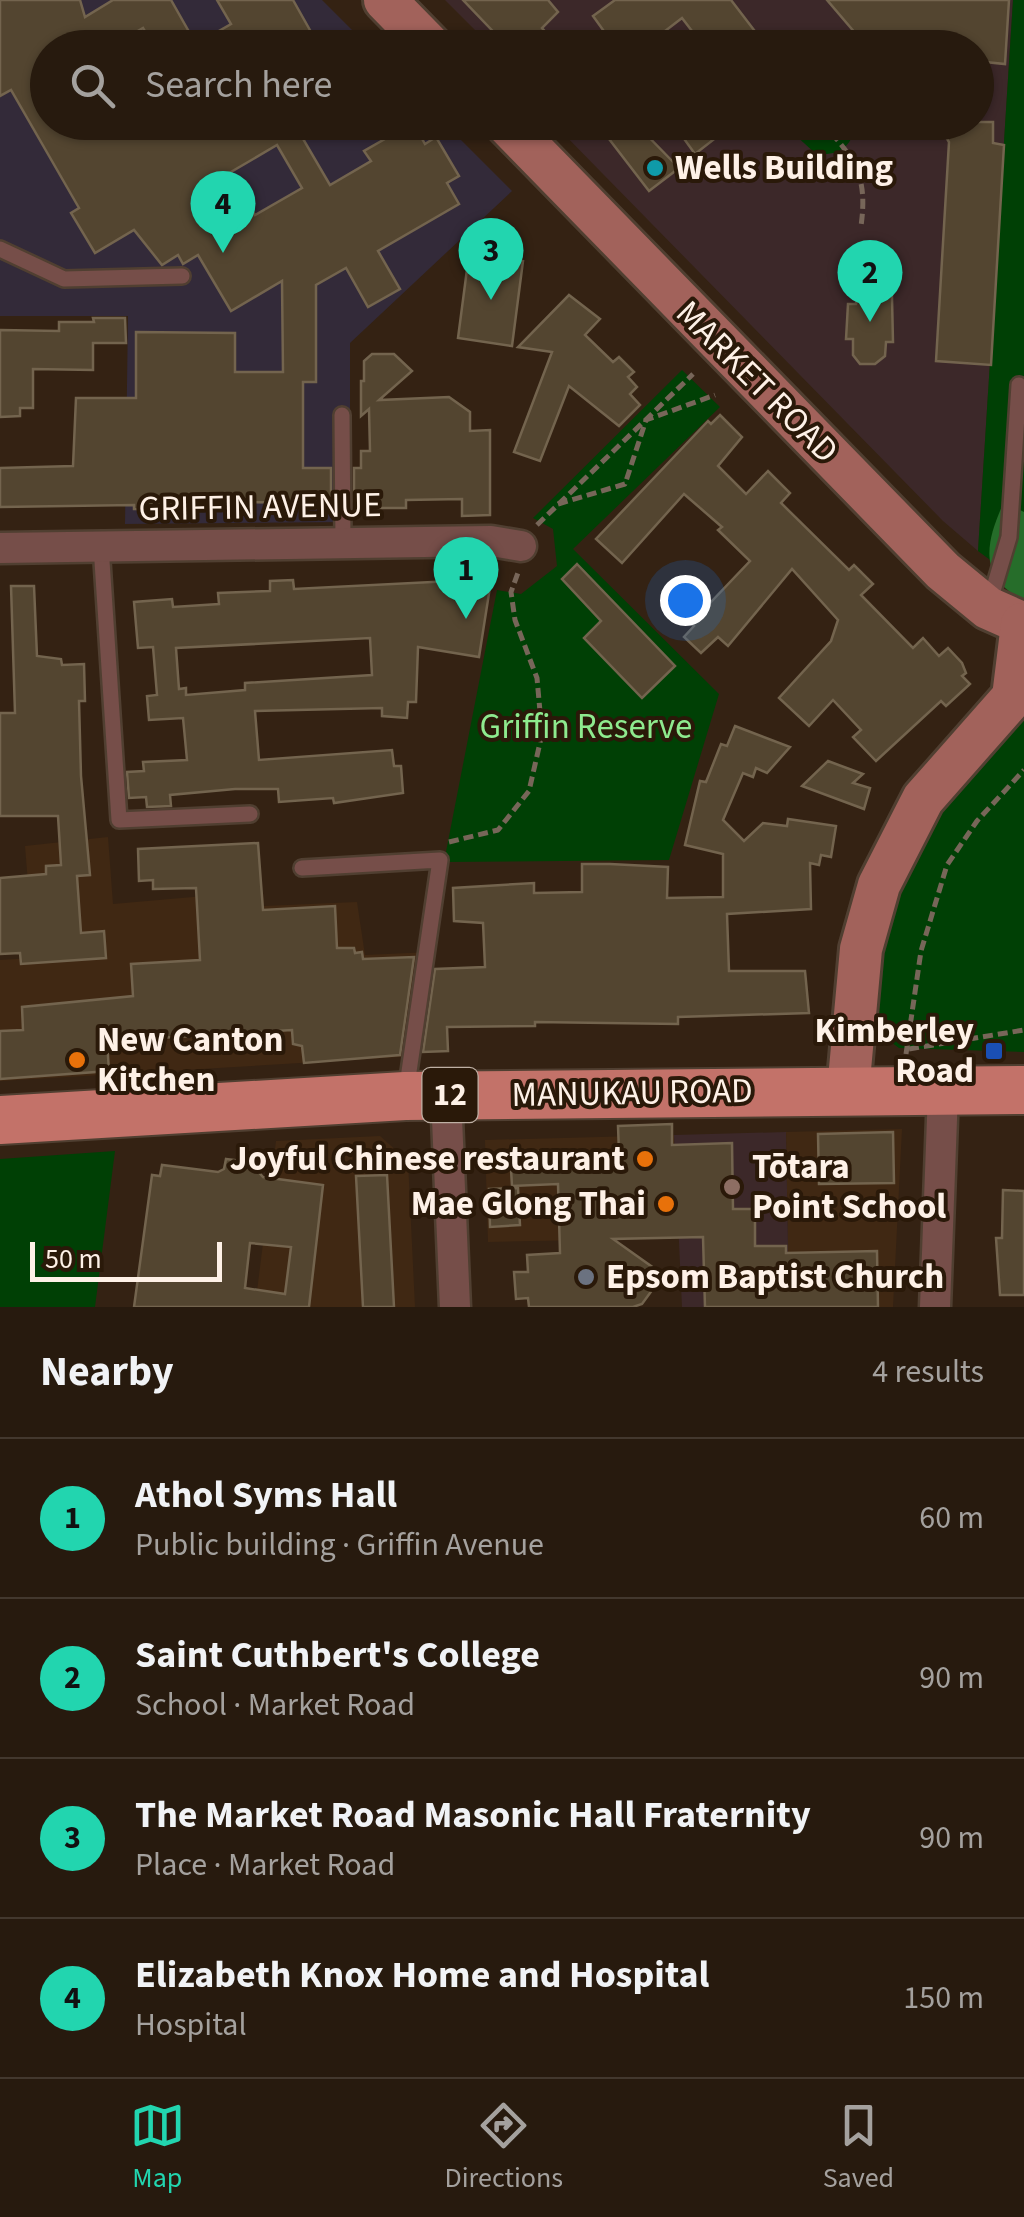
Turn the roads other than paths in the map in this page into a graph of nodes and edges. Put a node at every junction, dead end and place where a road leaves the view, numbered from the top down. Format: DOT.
graph roads {
  1 [pos="385,0"];
  2 [pos="414,30"];
  3 [pos="523,140"];
  4 [pos="0,249"];
  5 [pos="182,276"];
  6 [pos="1019,385"];
  7 [pos="342,415"];
  8 [pos="343,543"];
  9 [pos="101,546"];
  10 [pos="521,546"];
  11 [pos="0,548"];
  12 [pos="1012,619"];
  13 [pos="250,814"];
  14 [pos="302,868"];
  15 [pos="1024,1090"];
  16 [pos="848,1092"];
  17 [pos="943,1092"];
  18 [pos="425,1096"];
  19 [pos="0,1120"];
  20 [pos="455,1307"];
  21 [pos="935,1307"];
  1 -- 2 [label="main road"];
  3 -- 12 [label="main road, MARKET ROAD"];
  4 -- 5 [label="lane"];
  6 -- 12 [label="lane"];
  7 -- 8 [label="lane"];
  8 -- 9 [label="street, GRIFFIN AVENUE"];
  8 -- 10 [label="street, GRIFFIN AVENUE"];
  9 -- 11 [label="street, GRIFFIN AVENUE"];
  9 -- 13 [label="lane"];
  12 -- 16 [label="main road"];
  14 -- 18 [label="lane"];
  15 -- 17 [label="main road, MANUKAU ROAD / 12"];
  16 -- 17 [label="main road, MANUKAU ROAD / 12"];
  16 -- 18 [label="main road, MANUKAU ROAD / 12"];
  17 -- 21 [label="street"];
  18 -- 19 [label="main road, MANUKAU ROAD / 12"];
  18 -- 20 [label="street"];
}
